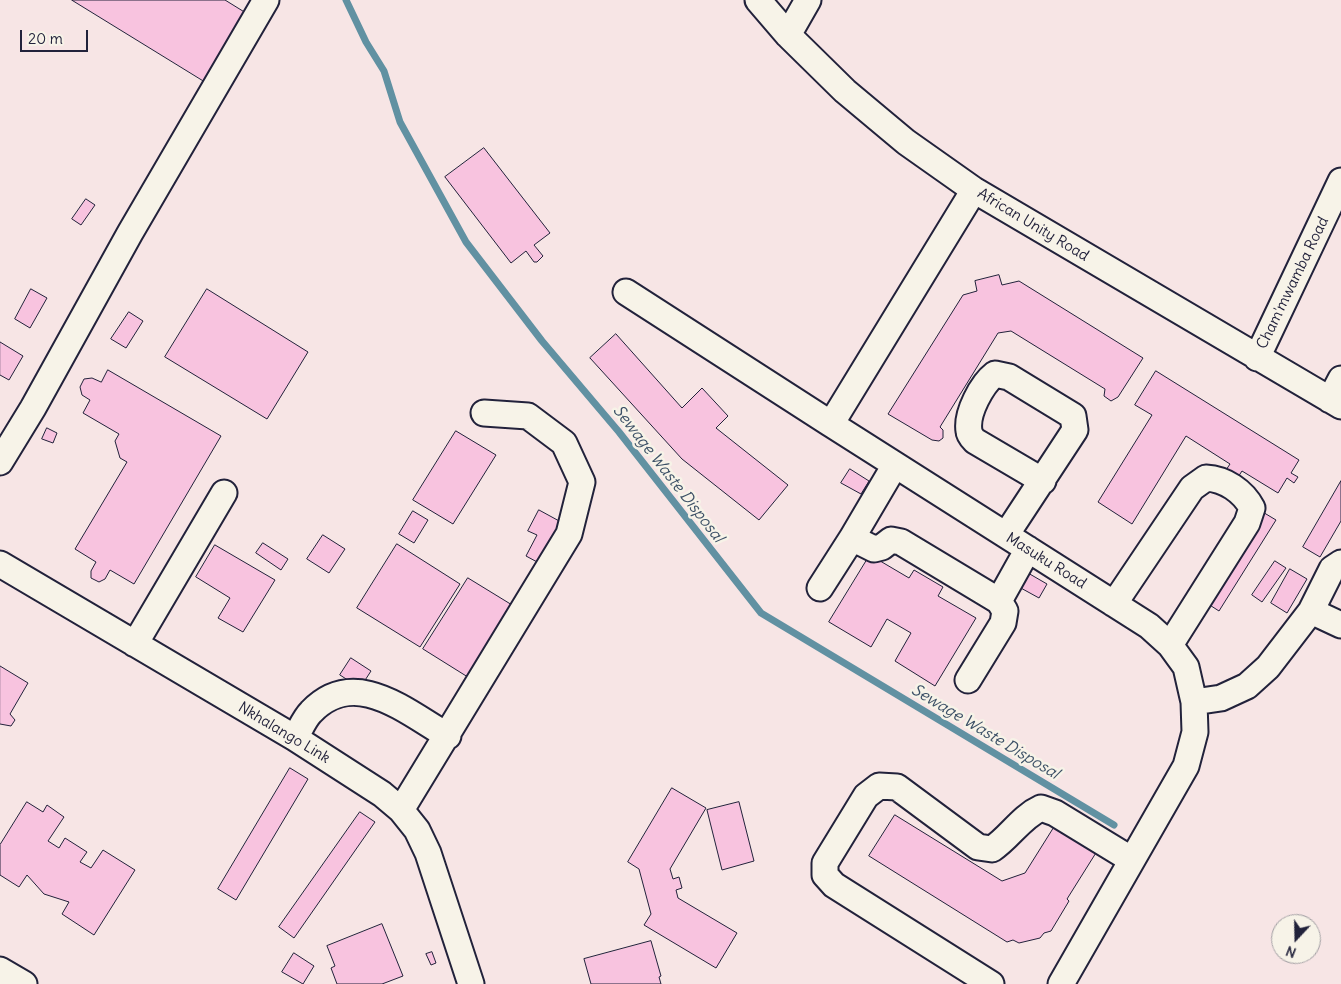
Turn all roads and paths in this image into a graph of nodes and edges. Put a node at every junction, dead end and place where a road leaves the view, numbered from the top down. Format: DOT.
graph roads {
  1 [pos="266,0"];
  2 [pos="758,0"];
  3 [pos="808,0"];
  4 [pos="788,35"];
  5 [pos="1341,181"];
  6 [pos="974,190"];
  7 [pos="626,292"];
  8 [pos="1257,358"];
  9 [pos="1337,395"];
  10 [pos="484,413"];
  11 [pos="831,424"];
  12 [pos="0,462"];
  13 [pos="896,465"];
  14 [pos="1043,481"];
  15 [pos="224,493"];
  16 [pos="1006,535"];
  17 [pos="852,538"];
  18 [pos="1028,549"];
  19 [pos="0,564"];
  20 [pos="1341,564"];
  21 [pos="820,588"];
  22 [pos="998,601"];
  23 [pos="1114,604"];
  24 [pos="1311,611"];
  25 [pos="1341,625"];
  26 [pos="135,644"];
  27 [pos="1170,645"];
  28 [pos="968,680"];
  29 [pos="1194,702"];
  30 [pos="448,736"];
  31 [pos="295,738"];
  32 [pos="401,810"];
  33 [pos="1132,860"];
  34 [pos="0,970"];
  35 [pos="24,984"];
  36 [pos="471,984"];
  37 [pos="991,984"];
  38 [pos="1061,984"];
  1 -- 12 [label="street"];
  2 -- 4 [label="street, African Unity Road"];
  3 -- 4 [label="street"];
  4 -- 6 [label="street, African Unity Road"];
  5 -- 8 [label="street, Cham'mwamba Road"];
  6 -- 8 [label="street, African Unity Road"];
  6 -- 11 [label="street"];
  7 -- 11 [label="street, Masuku Road"];
  8 -- 9 [label="street, African Unity Road"];
  10 -- 30 [label="street"];
  11 -- 13 [label="street, Masuku Road"];
  13 -- 16 [label="street, Masuku Road"];
  13 -- 17 [label="street"];
  14 -- 14 [label="street"];
  14 -- 16 [label="street"];
  15 -- 26 [label="street"];
  16 -- 18 [label="street, Masuku Road"];
  17 -- 21 [label="street"];
  17 -- 22 [label="street"];
  18 -- 22 [label="street"];
  18 -- 23 [label="street, Masuku Road"];
  19 -- 26 [label="street, Nkhalango Link"];
  20 -- 24 [label="street"];
  22 -- 28 [label="street"];
  23 -- 27 [label="street, Masuku Road"];
  23 -- 27 [label="street"];
  24 -- 25 [label="street"];
  24 -- 29 [label="street"];
  26 -- 31 [label="street, Nkhalango Link"];
  27 -- 29 [label="street, Masuku Road"];
  29 -- 33 [label="street, Masuku Road"];
  30 -- 31 [label="street"];
  30 -- 32 [label="street"];
  31 -- 32 [label="street, Nkhalango Link"];
  32 -- 36 [label="street, Nkhalango Link"];
  33 -- 37 [label="street"];
  33 -- 38 [label="street, Masuku Road"];
  34 -- 35 [label="street"];
}
